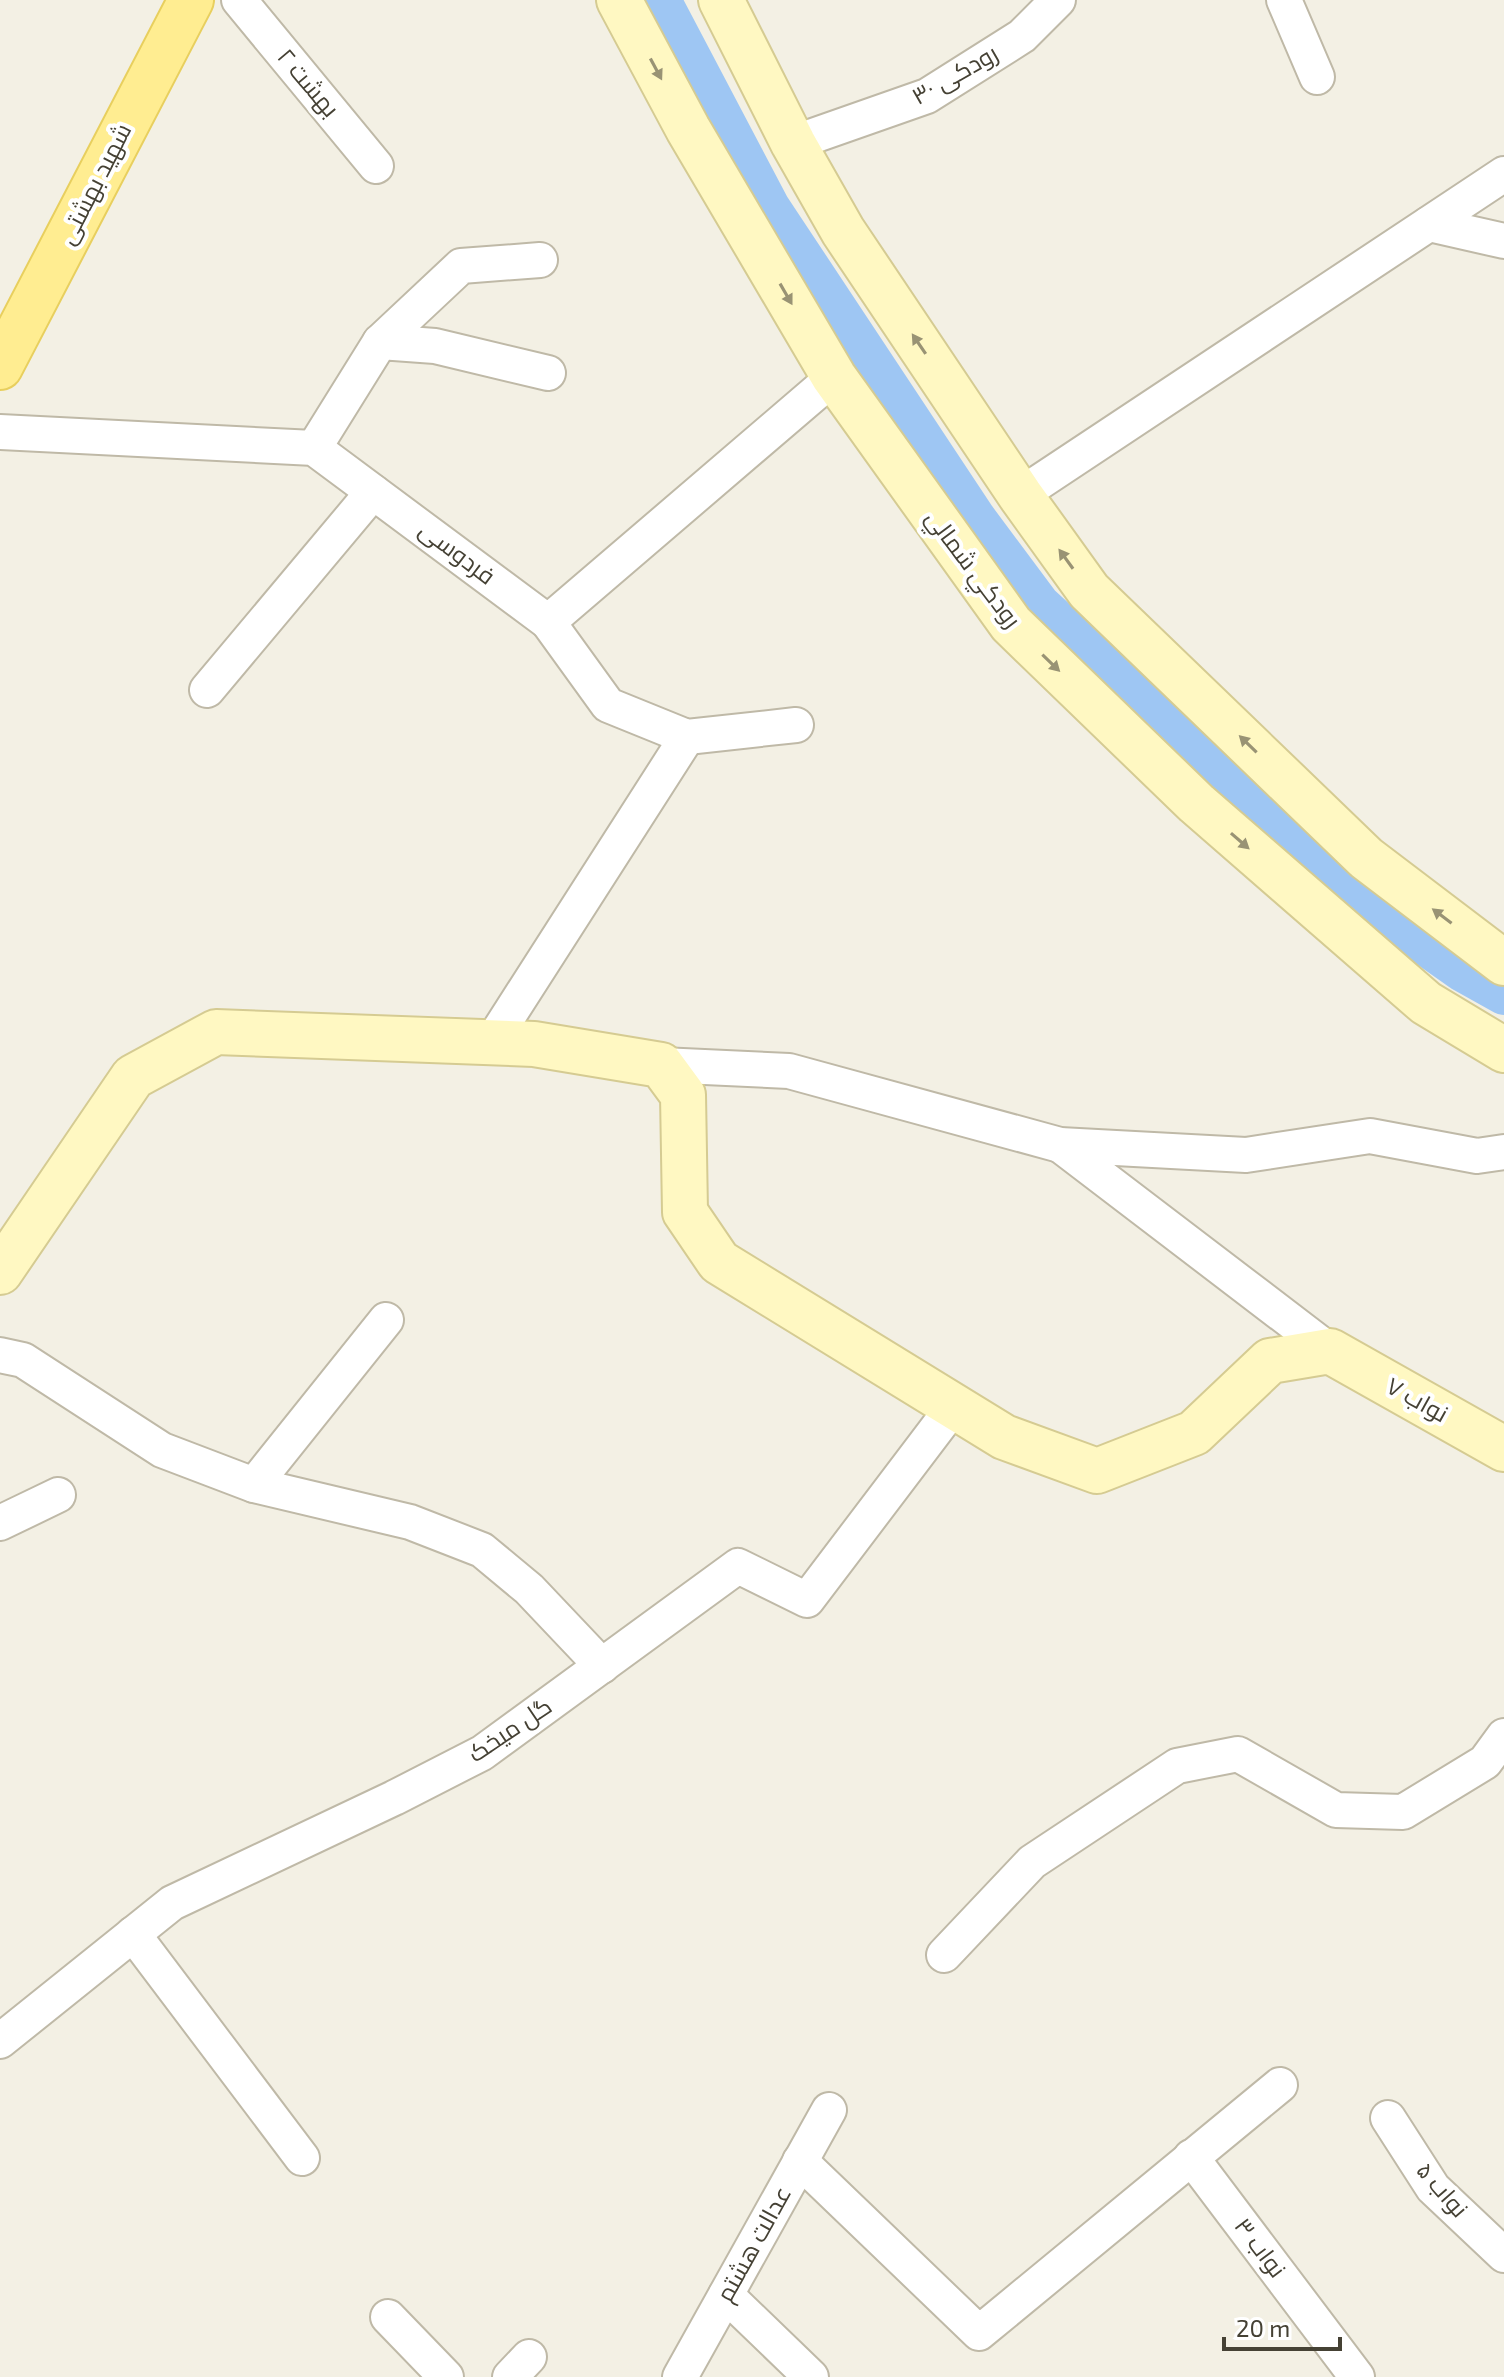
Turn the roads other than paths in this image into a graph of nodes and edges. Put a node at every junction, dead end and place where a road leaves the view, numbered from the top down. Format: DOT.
graph roads {
  1 [pos="191,0"];
  2 [pos="239,0"];
  3 [pos="619,0"];
  4 [pos="721,0"];
  5 [pos="1058,0"];
  6 [pos="1284,0"];
  7 [pos="1317,77"];
  8 [pos="793,143"];
  9 [pos="376,166"];
  10 [pos="1504,174"];
  11 [pos="1429,224"];
  12 [pos="1504,241"];
  13 [pos="540,260"];
  14 [pos="380,342"];
  15 [pos="0,367"];
  16 [pos="548,373"];
  17 [pos="834,377"];
  18 [pos="0,432"];
  19 [pos="314,448"];
  20 [pos="373,492"];
  21 [pos="1020,495"];
  22 [pos="548,622"];
  23 [pos="207,690"];
  24 [pos="796,725"];
  25 [pos="687,737"];
  26 [pos="1504,963"];
  27 [pos="491,1043"];
  28 [pos="1504,1050"];
  29 [pos="661,1065"];
  30 [pos="1060,1145"];
  31 [pos="1504,1152"];
  32 [pos="0,1272"];
  33 [pos="386,1320"];
  34 [pos="1330,1351"];
  35 [pos="0,1355"];
  36 [pos="954,1406"];
  37 [pos="1504,1449"];
  38 [pos="254,1485"];
  39 [pos="58,1495"];
  40 [pos="0,1523"];
  41 [pos="602,1666"];
  42 [pos="1504,1736"];
  43 [pos="133,1934"];
  44 [pos="944,1955"];
  45 [pos="0,2041"];
  46 [pos="1280,2085"];
  47 [pos="829,2110"];
  48 [pos="1388,2118"];
  49 [pos="1191,2157"];
  50 [pos="302,2158"];
  51 [pos="800,2161"];
  52 [pos="1504,2255"];
  53 [pos="726,2295"];
  54 [pos="388,2317"];
  55 [pos="446,2377"];
  56 [pos="680,2377"];
  57 [pos="811,2377"];
  58 [pos="1357,2377"];
  1 -- 15 [label="main road, شهید بهشتی"];
  2 -- 9 [label="street, بهشت ۲"];
  3 -- 17 [label="street, رودکي شمالي, one-way"];
  4 -- 8 [label="street"];
  5 -- 8 [label="street, رودکی ۳۰"];
  6 -- 7 [label="street"];
  21 -- 8 [label="street, one-way"];
  10 -- 11 [label="street"];
  11 -- 12 [label="street"];
  11 -- 21 [label="street"];
  13 -- 14 [label="street"];
  14 -- 16 [label="street"];
  14 -- 19 [label="street"];
  17 -- 22 [label="street"];
  17 -- 28 [label="street, رودکي شمالي, one-way"];
  18 -- 19 [label="street"];
  19 -- 20 [label="street, فردوسی"];
  20 -- 22 [label="street, فردوسی"];
  20 -- 23 [label="street"];
  26 -- 21 [label="street, one-way"];
  22 -- 25 [label="street, فردوسی"];
  24 -- 25 [label="street"];
  25 -- 27 [label="street"];
  27 -- 29 [label="street"];
  27 -- 32 [label="street"];
  29 -- 30 [label="street"];
  29 -- 36 [label="street"];
  30 -- 31 [label="street"];
  30 -- 34 [label="street"];
  33 -- 38 [label="street"];
  34 -- 36 [label="street"];
  34 -- 37 [label="street, نواب ۷"];
  35 -- 38 [label="street"];
  36 -- 41 [label="street, گل میخک"];
  38 -- 41 [label="street"];
  39 -- 40 [label="street"];
  41 -- 43 [label="street, گل میخک"];
  42 -- 44 [label="street"];
  43 -- 45 [label="street, گل میخک"];
  43 -- 50 [label="street"];
  46 -- 49 [label="street"];
  47 -- 51 [label="street, عدالت هشتم"];
  48 -- 52 [label="street, نواب ۵"];
  49 -- 51 [label="street"];
  49 -- 58 [label="street, نواب ۳"];
  51 -- 53 [label="street, عدالت هشتم"];
  53 -- 56 [label="street, عدالت هشتم"];
  53 -- 57 [label="street"];
  54 -- 55 [label="street"];
}
